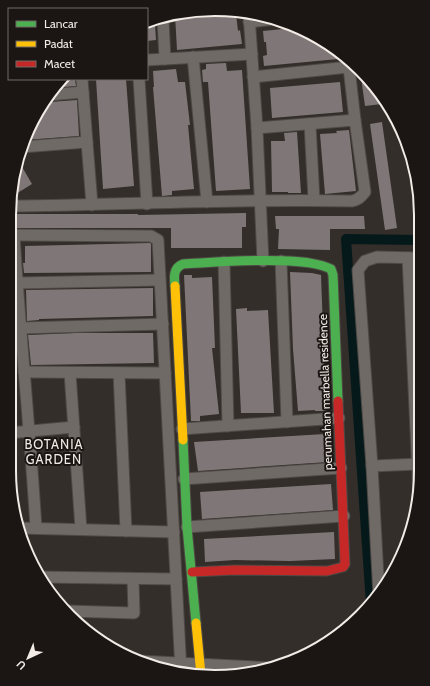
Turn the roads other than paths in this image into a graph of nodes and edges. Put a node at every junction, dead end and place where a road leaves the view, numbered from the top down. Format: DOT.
graph roads {
  1 [pos="249,19"];
  2 [pos="163,23"];
  3 [pos="252,54"];
  4 [pos="193,56"];
  5 [pos="165,59"];
  6 [pos="148,60"];
  7 [pos="344,64"];
  8 [pos="349,68"];
  9 [pos="254,77"];
  10 [pos="82,80"];
  11 [pos="139,80"];
  12 [pos="83,92"];
  13 [pos="57,94"];
  14 [pos="354,120"];
  15 [pos="310,124"];
  16 [pos="257,128"];
  17 [pos="87,142"];
  18 [pos="28,146"];
  19 [pos="261,200"];
  20 [pos="314,200"];
  21 [pos="207,202"];
  22 [pos="147,204"];
  23 [pos="92,205"];
  24 [pos="16,206"];
  25 [pos="16,235"];
  26 [pos="408,258"];
  27 [pos="414,258"];
  28 [pos="262,261"];
  29 [pos="282,261"];
  30 [pos="224,262"];
  31 [pos="16,273"];
  32 [pos="160,280"];
  33 [pos="17,283"];
  34 [pos="163,324"];
  35 [pos="20,328"];
  36 [pos="24,372"];
  37 [pos="70,372"];
  38 [pos="119,373"];
  39 [pos="165,373"];
  40 [pos="414,382"];
  41 [pos="339,418"];
  42 [pos="287,422"];
  43 [pos="228,426"];
  44 [pos="74,428"];
  45 [pos="182,429"];
  46 [pos="30,432"];
  47 [pos="16,433"];
  48 [pos="414,464"];
  49 [pos="372,466"];
  50 [pos="341,468"];
  51 [pos="184,479"];
  52 [pos="344,516"];
  53 [pos="187,527"];
  54 [pos="25,528"];
  55 [pos="36,528"];
  56 [pos="81,529"];
  57 [pos="126,531"];
  58 [pos="174,532"];
  59 [pos="192,572"];
  60 [pos="133,579"];
  61 [pos="176,579"];
  62 [pos="49,580"];
  63 [pos="378,584"];
  64 [pos="73,611"];
  65 [pos="181,667"];
  66 [pos="234,669"];
  67 [pos="201,670"];
  1 -- 3 [label="street"];
  2 -- 5 [label="street"];
  3 -- 4 [label="street"];
  3 -- 9 [label="street"];
  4 -- 5 [label="street"];
  4 -- 21 [label="street"];
  5 -- 6 [label="street"];
  7 -- 9 [label="street"];
  8 -- 14 [label="street"];
  9 -- 16 [label="street"];
  10 -- 12 [label="street"];
  11 -- 22 [label="street"];
  12 -- 13 [label="street"];
  12 -- 17 [label="street"];
  14 -- 15 [label="street"];
  14 -- 20 [label="street"];
  15 -- 16 [label="street"];
  15 -- 20 [label="street"];
  16 -- 19 [label="street"];
  17 -- 18 [label="street"];
  17 -- 23 [label="street"];
  19 -- 20 [label="street"];
  19 -- 21 [label="street"];
  19 -- 28 [label="street"];
  21 -- 22 [label="street"];
  22 -- 23 [label="street"];
  23 -- 24 [label="street"];
  25 -- 32 [label="street"];
  26 -- 27 [label="street"];
  26 -- 40 [label="street"];
  26 -- 49 [label="street"];
  28 -- 29 [label="street, perumahan marbella residence"];
  28 -- 30 [label="street, perumahan marbella residence"];
  29 -- 41 [label="street, perumahan marbella residence"];
  29 -- 42 [label="street"];
  30 -- 43 [label="street"];
  30 -- 45 [label="street, perumahan marbella residence"];
  31 -- 33 [label="street"];
  32 -- 33 [label="street"];
  32 -- 34 [label="street"];
  33 -- 35 [label="street"];
  34 -- 35 [label="street"];
  34 -- 39 [label="street"];
  35 -- 36 [label="street"];
  36 -- 37 [label="street"];
  36 -- 46 [label="street"];
  37 -- 38 [label="street"];
  37 -- 44 [label="street"];
  38 -- 39 [label="street"];
  38 -- 57 [label="street"];
  39 -- 58 [label="street"];
  41 -- 42 [label="street"];
  41 -- 50 [label="street, perumahan marbella residence"];
  42 -- 43 [label="street"];
  43 -- 45 [label="street"];
  44 -- 46 [label="street"];
  44 -- 56 [label="street"];
  45 -- 51 [label="street"];
  46 -- 47 [label="street"];
  46 -- 55 [label="street"];
  48 -- 49 [label="street"];
  49 -- 63 [label="street"];
  50 -- 51 [label="street"];
  50 -- 52 [label="street, perumahan marbella residence"];
  51 -- 53 [label="street"];
  52 -- 53 [label="street"];
  52 -- 59 [label="street, perumahan marbella residence"];
  53 -- 59 [label="street"];
  54 -- 55 [label="street"];
  55 -- 56 [label="street"];
  56 -- 57 [label="street"];
  57 -- 58 [label="street"];
  58 -- 61 [label="street"];
  59 -- 67 [label="street"];
  60 -- 61 [label="street"];
  60 -- 62 [label="street"];
  60 -- 64 [label="street"];
  61 -- 65 [label="street"];
  66 -- 67 [label="street"];
}
